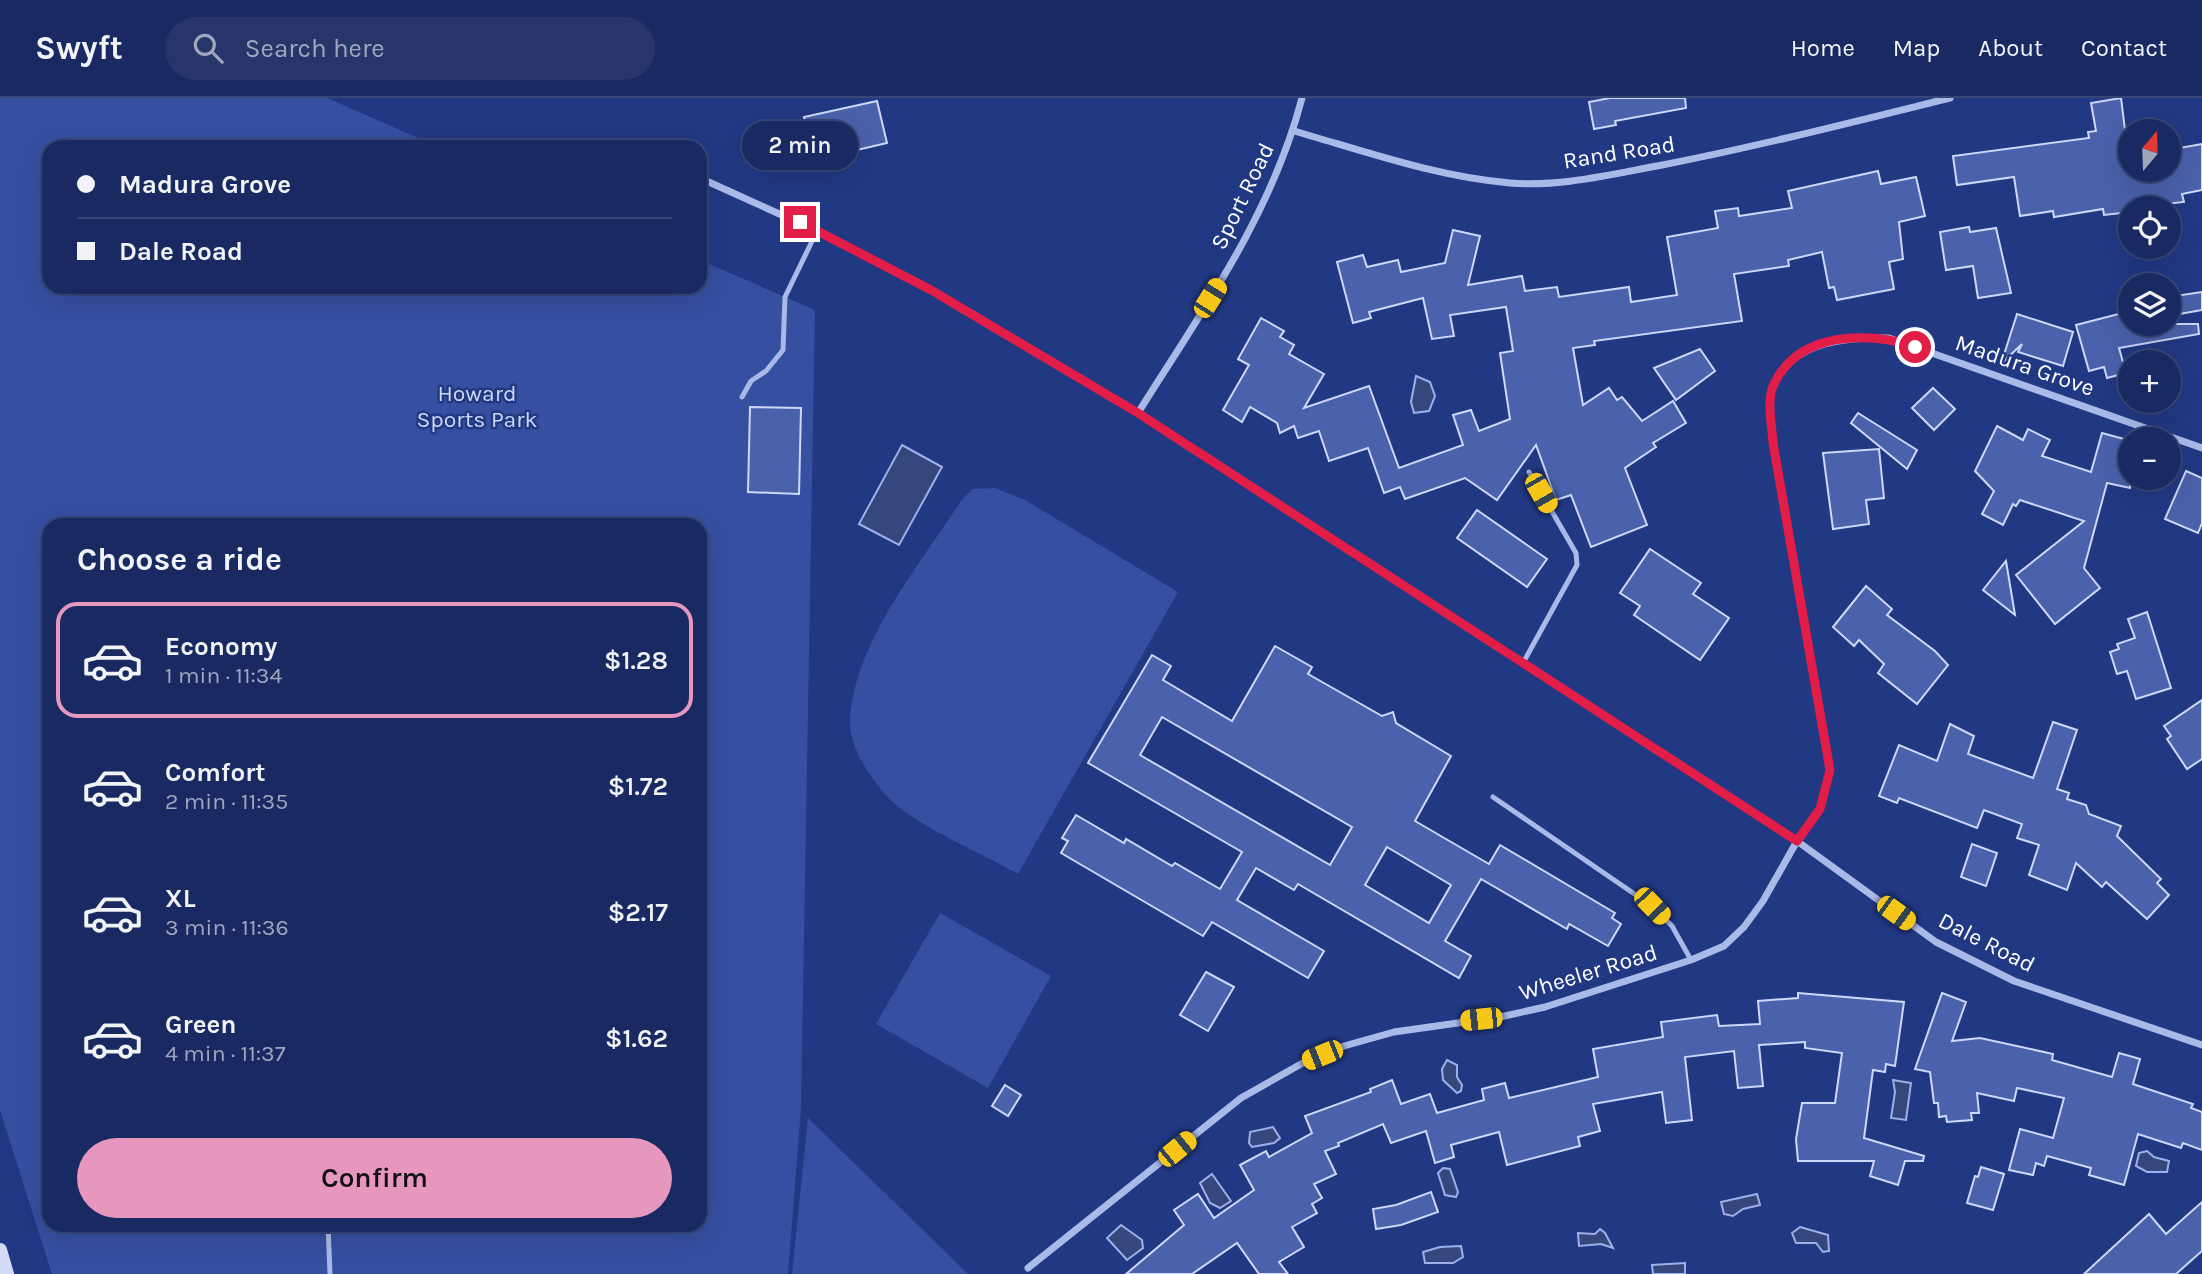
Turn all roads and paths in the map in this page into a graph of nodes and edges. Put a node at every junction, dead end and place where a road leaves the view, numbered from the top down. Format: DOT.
graph roads {
  1 [pos="1303,98"];
  2 [pos="1950,98"];
  3 [pos="1294,131"];
  4 [pos="707,181"];
  5 [pos="817,230"];
  6 [pos="1795,359"];
  7 [pos="743,397"];
  8 [pos="1138,413"];
  9 [pos="2202,448"];
  10 [pos="1529,472"];
  11 [pos="1523,663"];
  12 [pos="1493,797"];
  13 [pos="1797,841"];
  14 [pos="1691,960"];
  15 [pos="2202,1045"];
  16 [pos="328,1232"];
  17 [pos="0,1250"];
  18 [pos="1028,1268"];
  19 [pos="7,1274"];
  20 [pos="330,1274"];
  1 -- 3 [label="street, Sport Road"];
  2 -- 3 [label="street, Rand Road"];
  3 -- 8 [label="street, Sport Road"];
  4 -- 5 [label="street, Dale Road"];
  5 -- 7 [label="lane"];
  5 -- 8 [label="street, Dale Road"];
  6 -- 9 [label="street, Madura Grove"];
  6 -- 13 [label="street, Wheeler Road"];
  8 -- 11 [label="street, Dale Road"];
  10 -- 11 [label="lane"];
  11 -- 13 [label="street, Dale Road"];
  12 -- 14 [label="lane"];
  13 -- 14 [label="street, Wheeler Road"];
  13 -- 15 [label="street, Dale Road"];
  14 -- 18 [label="street, Wheeler Road"];
  16 -- 20 [label="lane"];
  17 -- 19 [label="main road"];
}
